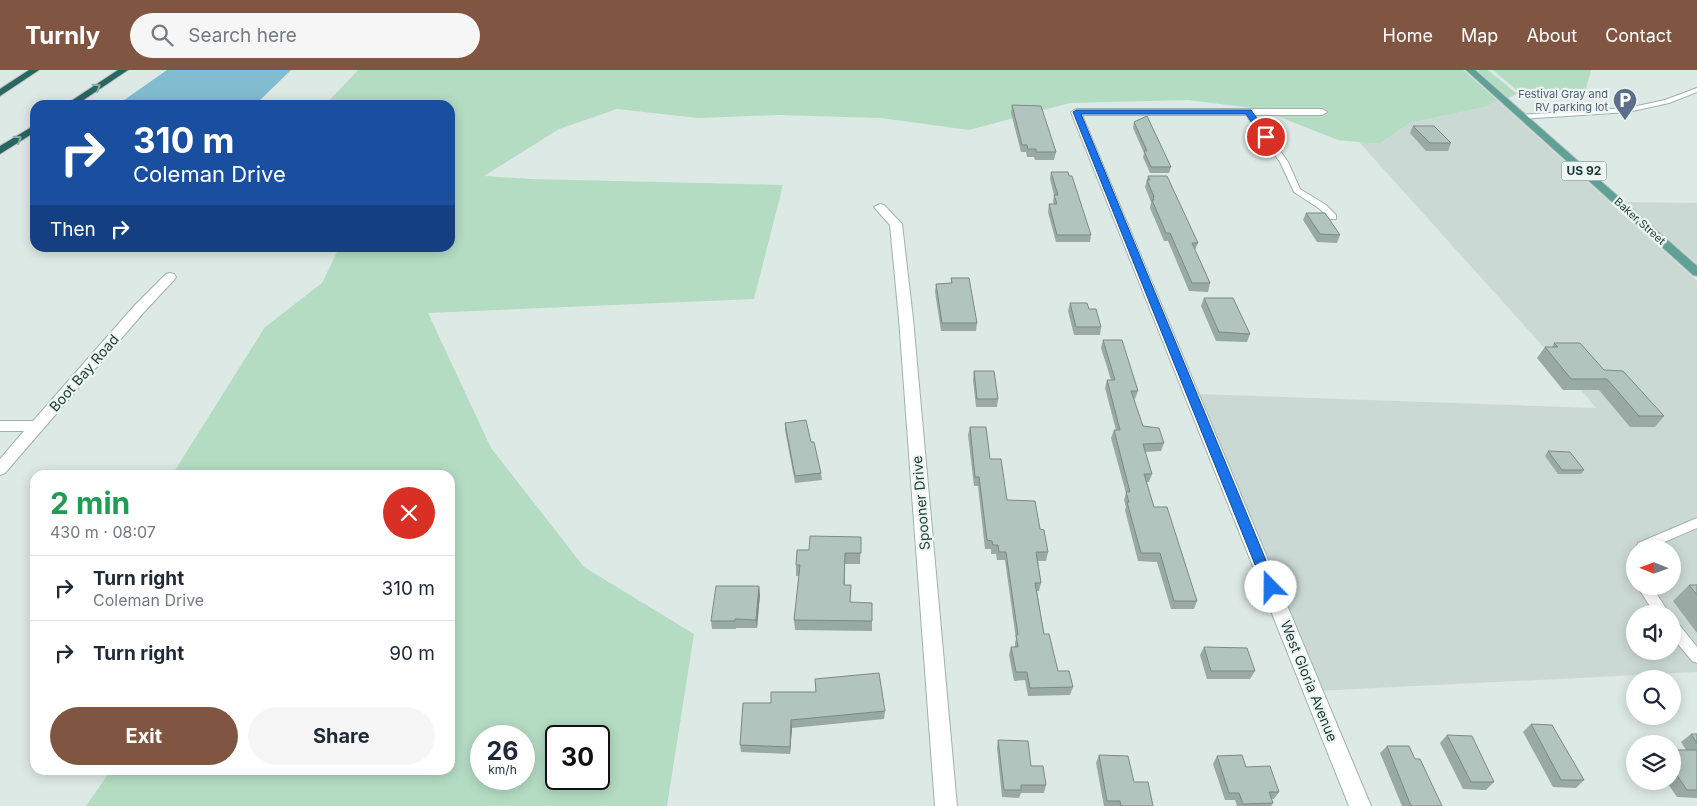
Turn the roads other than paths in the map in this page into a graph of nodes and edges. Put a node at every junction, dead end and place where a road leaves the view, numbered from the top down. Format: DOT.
graph roads {
  1 [pos="35,70"];
  2 [pos="124,70"];
  3 [pos="1470,70"];
  4 [pos="1697,90"];
  5 [pos="0,93"];
  6 [pos="78,100"];
  7 [pos="1248,112"];
  8 [pos="1322,112"];
  9 [pos="1522,116"];
  10 [pos="30,131"];
  11 [pos="0,151"];
  12 [pos="880,207"];
  13 [pos="1332,218"];
  14 [pos="1697,272"];
  15 [pos="170,277"];
  16 [pos="0,426"];
  17 [pos="38,426"];
  18 [pos="0,470"];
  19 [pos="1697,523"];
  20 [pos="1656,540"];
  21 [pos="1681,637"];
  22 [pos="1697,657"];
  23 [pos="946,806"];
  24 [pos="1360,806"];
  1 -- 5 [label="highway"];
  6 -- 2 [label="highway, one-way"];
  3 -- 9 [label="main road, Baker Street / US 92"];
  4 -- 9 [label="lane"];
  7 -- 8 [label="street"];
  7 -- 13 [label="lane"];
  7 -- 24 [label="street, West Gloria Avenue"];
  9 -- 14 [label="main road, Baker Street / US 92"];
  11 -- 10 [label="highway, one-way"];
  12 -- 23 [label="street, Spooner Drive"];
  15 -- 17 [label="street, Boot Bay Road"];
  16 -- 17 [label="street"];
  17 -- 18 [label="street, Boot Bay Road"];
  19 -- 20 [label="lane"];
  21 -- 22 [label="lane"];
}
